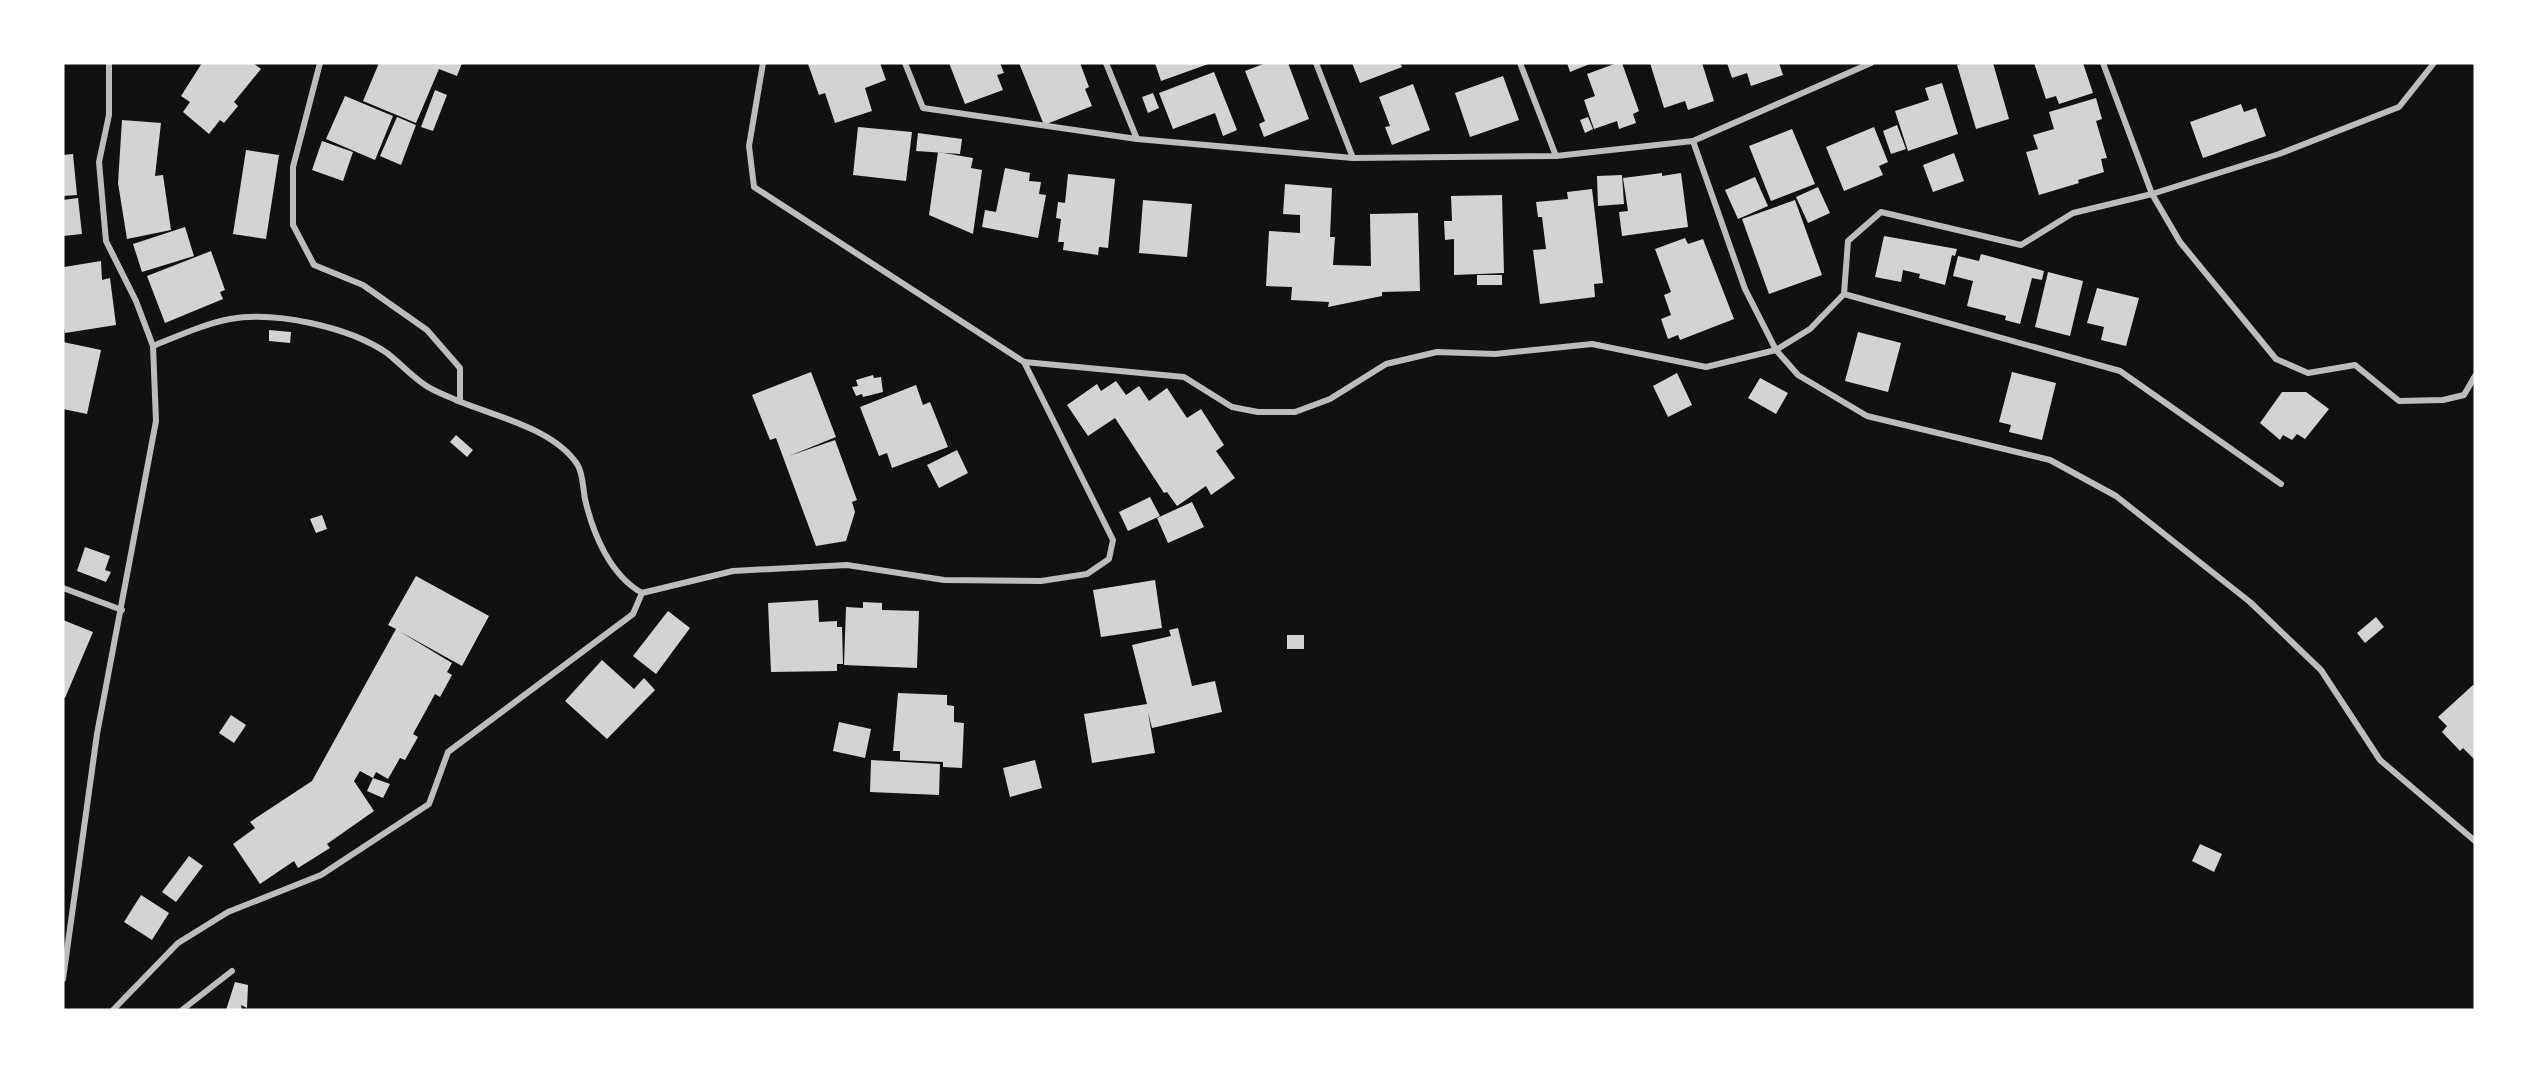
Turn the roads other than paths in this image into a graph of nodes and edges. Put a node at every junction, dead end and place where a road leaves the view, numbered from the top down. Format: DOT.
graph roads {
  1 [pos="109,63"];
  2 [pos="320,63"];
  3 [pos="763,63"];
  4 [pos="905,63"];
  5 [pos="1106,63"];
  6 [pos="1316,63"];
  7 [pos="1520,63"];
  8 [pos="1871,63"];
  9 [pos="2103,63"];
  10 [pos="2434,63"];
  11 [pos="1137,139"];
  12 [pos="1693,141"];
  13 [pos="1556,156"];
  14 [pos="1353,158"];
  15 [pos="2152,194"];
  16 [pos="1844,294"];
  17 [pos="153,346"];
  18 [pos="1776,350"];
  19 [pos="1024,362"];
  20 [pos="2475,375"];
  21 [pos="459,401"];
  22 [pos="2281,484"];
  23 [pos="63,588"];
  24 [pos="642,593"];
  25 [pos="122,610"];
  26 [pos="2475,841"];
  27 [pos="232,971"];
  28 [pos="63,979"];
  29 [pos="113,1010"];
  30 [pos="182,1010"];
  1 -- 17 [label="street"];
  2 -- 21 [label="street"];
  3 -- 19 [label="street"];
  4 -- 11 [label="street"];
  5 -- 11 [label="street"];
  6 -- 14 [label="street"];
  7 -- 13 [label="street"];
  8 -- 12 [label="street"];
  9 -- 15 [label="street"];
  10 -- 15 [label="street"];
  11 -- 14 [label="street"];
  12 -- 13 [label="street"];
  12 -- 18 [label="street"];
  13 -- 14 [label="street"];
  15 -- 16 [label="street"];
  15 -- 20 [label="street"];
  16 -- 18 [label="street"];
  16 -- 22 [label="street"];
  17 -- 21 [label="street"];
  17 -- 25 [label="street"];
  18 -- 19 [label="street"];
  18 -- 26 [label="street"];
  19 -- 24 [label="street"];
  21 -- 24 [label="street"];
  23 -- 25 [label="street"];
  24 -- 29 [label="street"];
  25 -- 28 [label="street"];
  27 -- 30 [label="street"];
}
